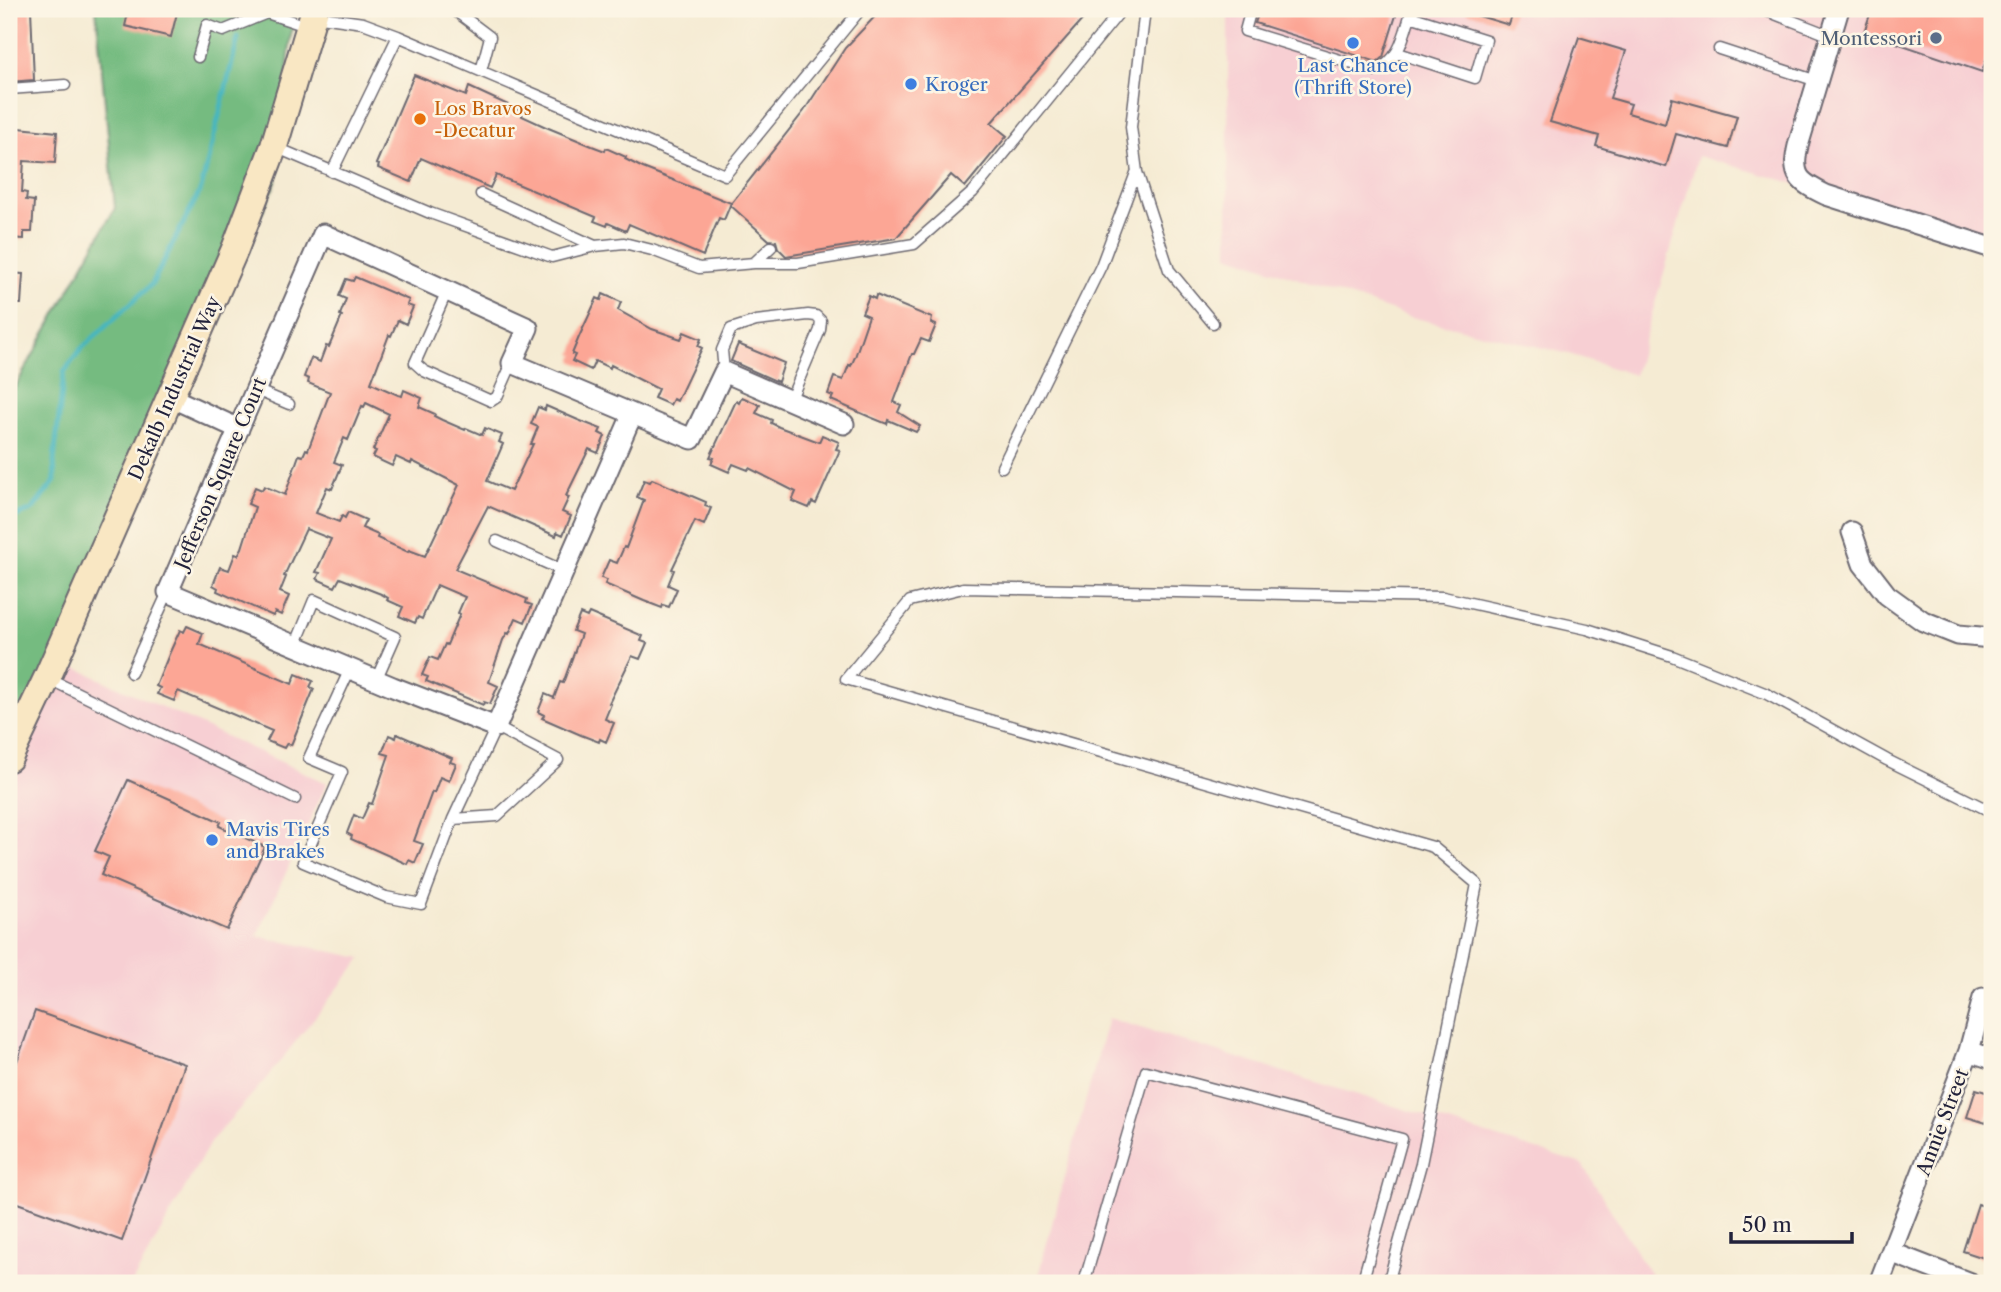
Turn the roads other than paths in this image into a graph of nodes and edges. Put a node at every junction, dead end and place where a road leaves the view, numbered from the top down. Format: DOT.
graph roads {
  1 [pos="453,9"];
  2 [pos="861,9"];
  3 [pos="1119,9"];
  4 [pos="1145,9"];
  5 [pos="1251,9"];
  6 [pos="1762,9"];
  7 [pos="1839,9"];
  8 [pos="313,17"];
  9 [pos="398,36"];
  10 [pos="1830,36"];
  11 [pos="1719,49"];
  12 [pos="1398,53"];
  13 [pos="198,57"];
  14 [pos="481,71"];
  15 [pos="1817,81"];
  16 [pos="65,85"];
  17 [pos="9,89"];
  18 [pos="274,146"];
  19 [pos="332,172"];
  20 [pos="1136,172"];
  21 [pos="481,194"];
  22 [pos="595,246"];
  23 [pos="771,247"];
  24 [pos="1992,248"];
  25 [pos="754,263"];
  26 [pos="447,291"];
  27 [pos="1213,323"];
  28 [pos="512,363"];
  29 [pos="724,372"];
  30 [pos="256,390"];
  31 [pos="170,397"];
  32 [pos="790,401"];
  33 [pos="289,404"];
  34 [pos="632,415"];
  35 [pos="844,425"];
  36 [pos="239,429"];
  37 [pos="1002,467"];
  38 [pos="1852,532"];
  39 [pos="498,541"];
  40 [pos="564,571"];
  41 [pos="168,592"];
  42 [pos="1992,638"];
  43 [pos="295,646"];
  44 [pos="350,669"];
  45 [pos="131,673"];
  46 [pos="47,678"];
  47 [pos="376,680"];
  48 [pos="496,727"];
  49 [pos="11,746"];
  50 [pos="295,799"];
  51 [pos="1992,812"];
  52 [pos="453,819"];
  53 [pos="1983,998"];
  54 [pos="1969,1051"];
  55 [pos="1992,1059"];
  56 [pos="1893,1253"];
  57 [pos="1084,1283"];
  58 [pos="1362,1283"];
  59 [pos="1388,1283"];
  60 [pos="1879,1283"];
  61 [pos="1970,1283"];
  1 -- 14 [label="lane"];
  2 -- 14 [label="lane"];
  3 -- 25 [label="lane"];
  4 -- 20 [label="lane"];
  5 -- 12 [label="lane"];
  6 -- 10 [label="lane"];
  7 -- 10 [label="street"];
  8 -- 9 [label="lane"];
  8 -- 13 [label="lane"];
  8 -- 18 [label="main road, Dekalb Industrial Way"];
  9 -- 14 [label="lane"];
  9 -- 19 [label="lane"];
  10 -- 15 [label="street"];
  11 -- 15 [label="lane"];
  12 -- 12 [label="lane"];
  15 -- 24 [label="street"];
  16 -- 17 [label="lane"];
  18 -- 19 [label="lane"];
  18 -- 31 [label="main road, Dekalb Industrial Way"];
  19 -- 22 [label="lane"];
  20 -- 27 [label="lane"];
  20 -- 37 [label="lane"];
  21 -- 22 [label="lane"];
  22 -- 25 [label="lane"];
  23 -- 25 [label="lane"];
  26 -- 28 [label="street, Jefferson Square Court"];
  26 -- 28 [label="lane"];
  26 -- 30 [label="street, Jefferson Square Court"];
  28 -- 34 [label="street"];
  29 -- 32 [label="street"];
  29 -- 32 [label="lane"];
  29 -- 34 [label="street"];
  30 -- 33 [label="lane"];
  30 -- 36 [label="street, Jefferson Square Court"];
  31 -- 36 [label="street"];
  31 -- 46 [label="main road, Dekalb Industrial Way"];
  32 -- 35 [label="street"];
  34 -- 40 [label="street"];
  36 -- 41 [label="street, Jefferson Square Court"];
  38 -- 42 [label="street"];
  39 -- 40 [label="lane"];
  40 -- 48 [label="street"];
  41 -- 43 [label="street, Jefferson Square Court"];
  41 -- 45 [label="lane"];
  43 -- 44 [label="street, Jefferson Square Court"];
  43 -- 47 [label="lane"];
  44 -- 47 [label="street, Jefferson Square Court"];
  44 -- 52 [label="lane"];
  46 -- 49 [label="main road, Dekalb Industrial Way"];
  46 -- 50 [label="lane"];
  47 -- 48 [label="street, Jefferson Square Court"];
  48 -- 52 [label="lane"];
  48 -- 52 [label="lane"];
  51 -- 59 [label="lane"];
  53 -- 54 [label="street, Annie Street"];
  54 -- 55 [label="street"];
  54 -- 56 [label="street, Annie Street"];
  56 -- 60 [label="street, Annie Street"];
  56 -- 61 [label="street"];
  57 -- 58 [label="lane"];
}
